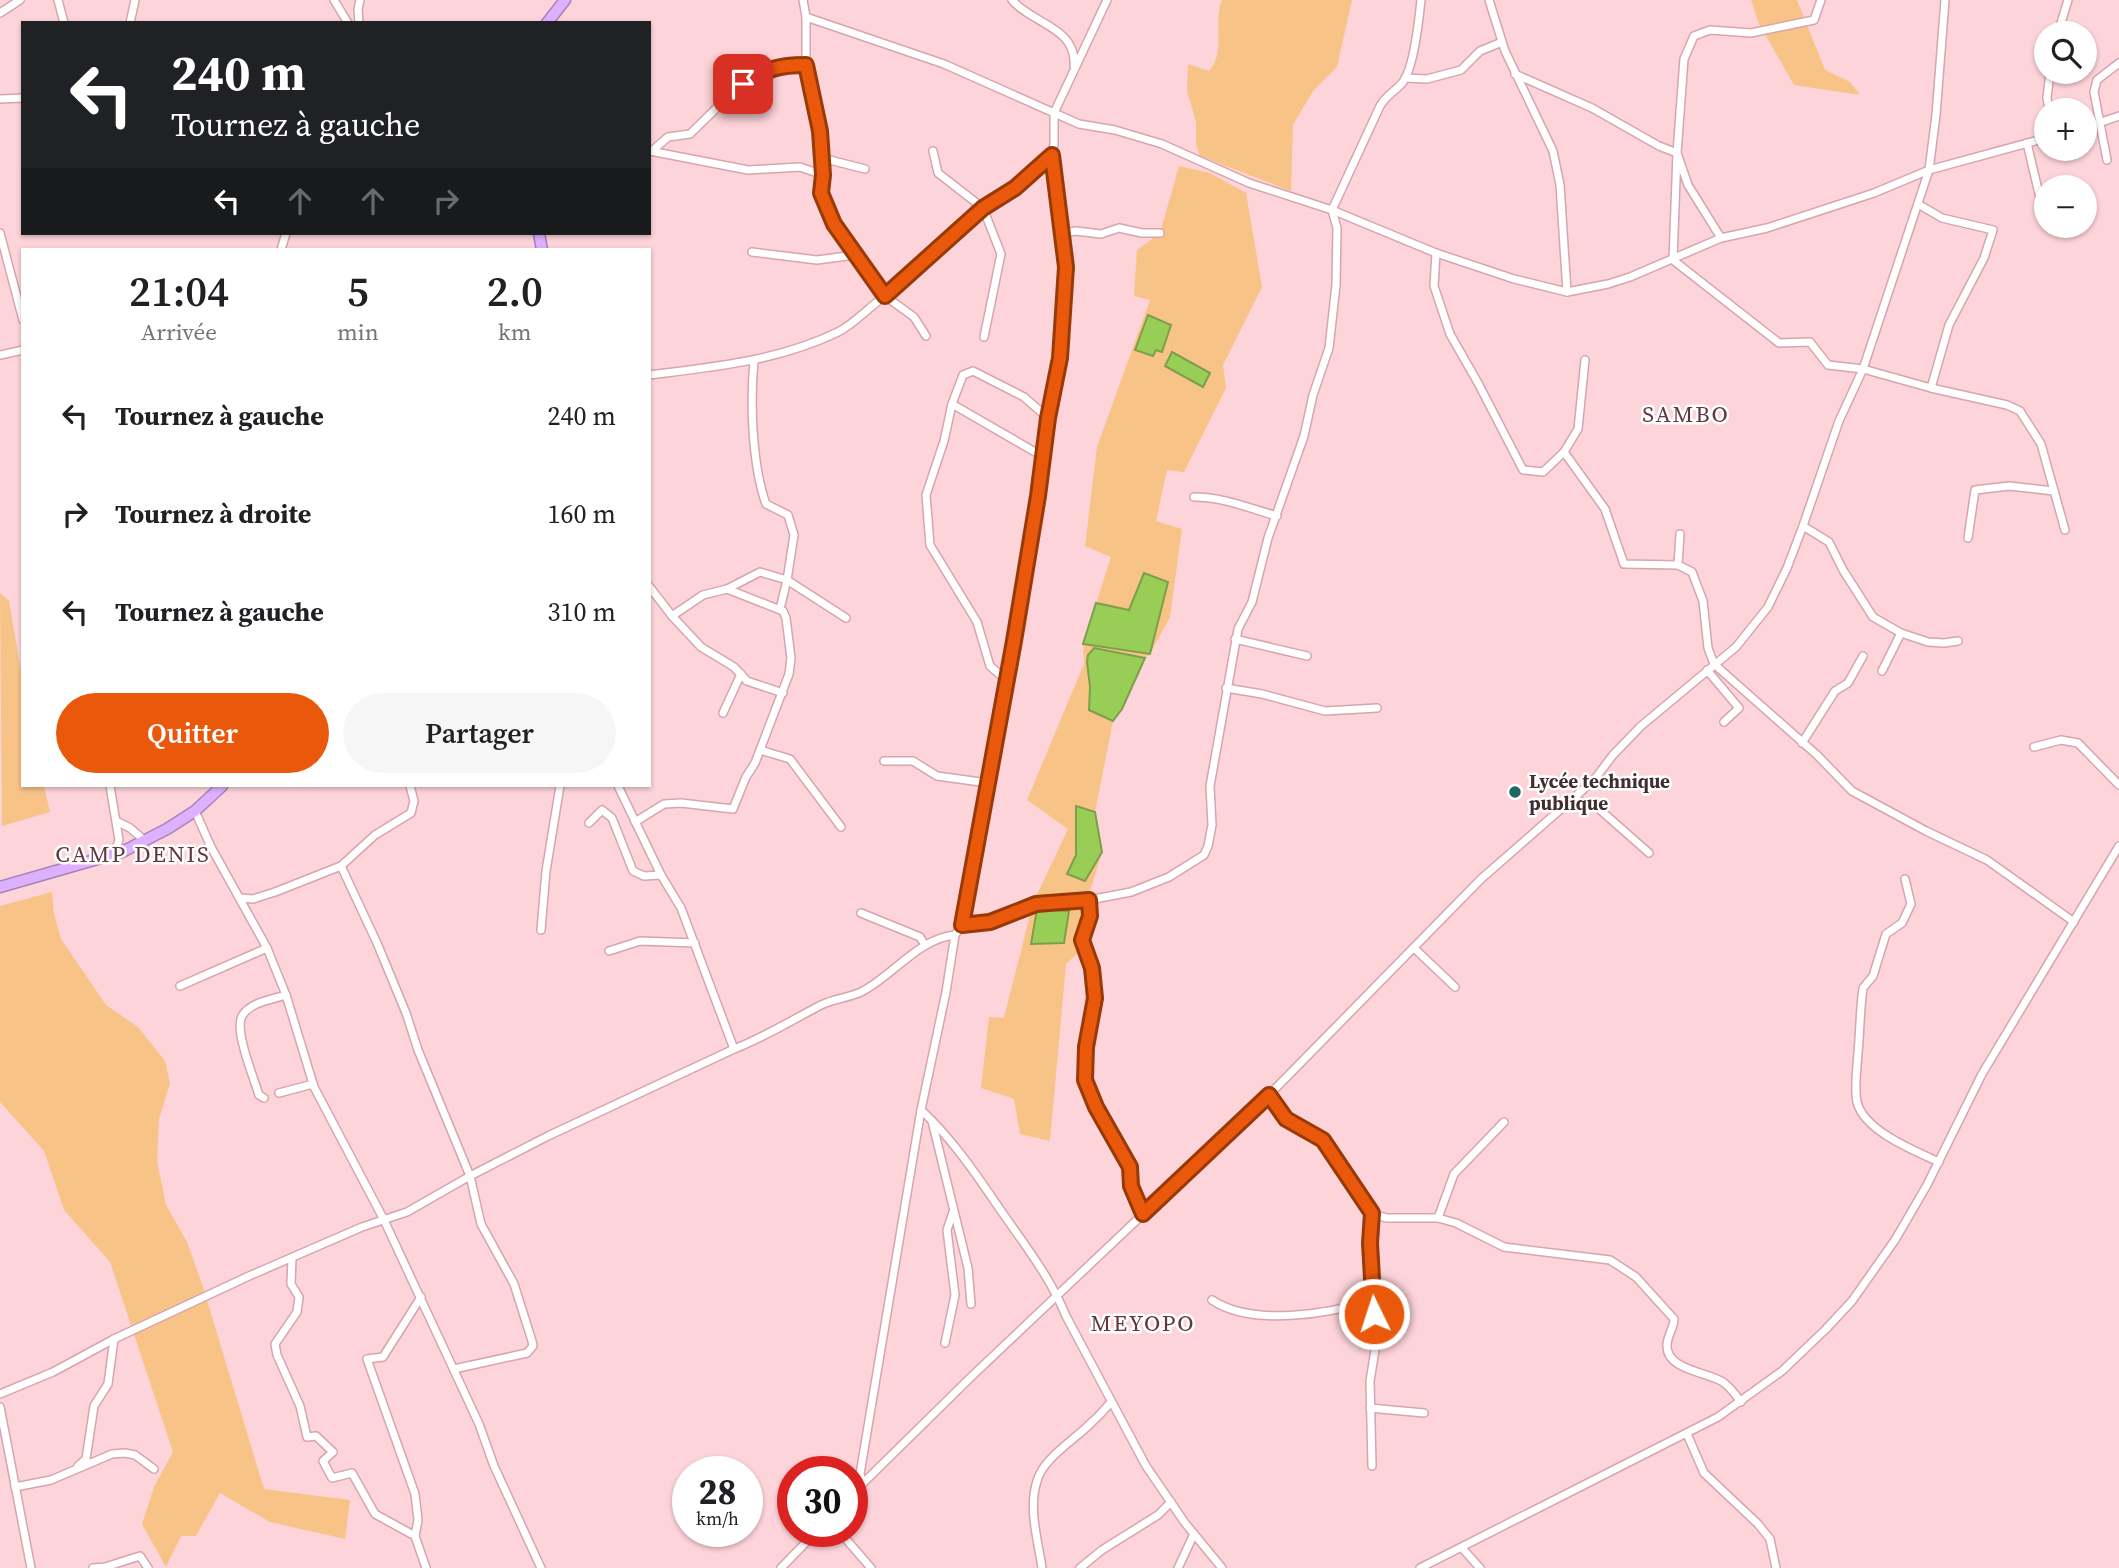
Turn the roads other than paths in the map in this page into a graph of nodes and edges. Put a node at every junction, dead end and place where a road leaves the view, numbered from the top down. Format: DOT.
graph roads {
  1 [pos="20,0"];
  2 [pos="58,0"];
  3 [pos="135,0"];
  4 [pos="334,0"];
  5 [pos="360,0"];
  6 [pos="565,0"];
  7 [pos="803,0"];
  8 [pos="1012,0"];
  9 [pos="1107,0"];
  10 [pos="1421,0"];
  11 [pos="1489,0"];
  12 [pos="1821,0"];
  13 [pos="1945,0"];
  14 [pos="2067,0"];
  15 [pos="0,13"];
  16 [pos="806,17"];
  17 [pos="63,21"];
  18 [pos="130,21"];
  19 [pos="347,21"];
  20 [pos="359,21"];
  21 [pos="549,21"];
  22 [pos="2061,21"];
  23 [pos="1502,42"];
  24 [pos="1070,43"];
  25 [pos="1086,43"];
  26 [pos="2119,63"];
  27 [pos="806,65"];
  28 [pos="1074,70"];
  29 [pos="1515,74"];
  30 [pos="1405,78"];
  31 [pos="21,98"];
  32 [pos="0,99"];
  33 [pos="1054,113"];
  34 [pos="2119,116"];
  35 [pos="2100,123"];
  36 [pos="2097,124"];
  37 [pos="2034,141"];
  38 [pos="2027,143"];
  39 [pos="651,150"];
  40 [pos="933,151"];
  41 [pos="1677,153"];
  42 [pos="1052,155"];
  43 [pos="822,158"];
  44 [pos="2107,160"];
  45 [pos="865,169"];
  46 [pos="1929,170"];
  47 [pos="823,175"];
  48 [pos="2035,175"];
  49 [pos="1918,204"];
  50 [pos="983,208"];
  51 [pos="1332,210"];
  52 [pos="0,233"];
  53 [pos="1062,233"];
  54 [pos="1160,233"];
  55 [pos="1721,238"];
  56 [pos="752,252"];
  57 [pos="1436,253"];
  58 [pos="855,255"];
  59 [pos="1673,260"];
  60 [pos="1567,292"];
  61 [pos="885,296"];
  62 [pos="21,312"];
  63 [pos="926,335"];
  64 [pos="984,337"];
  65 [pos="21,350"];
  66 [pos="0,355"];
  67 [pos="1585,360"];
  68 [pos="754,361"];
  69 [pos="1863,369"];
  70 [pos="651,375"];
  71 [pos="1931,388"];
  72 [pos="952,404"];
  73 [pos="1048,418"];
  74 [pos="1564,452"];
  75 [pos="1042,456"];
  76 [pos="2054,491"];
  77 [pos="1194,497"];
  78 [pos="1277,516"];
  79 [pos="1803,526"];
  80 [pos="2065,530"];
  81 [pos="1680,534"];
  82 [pos="1968,538"];
  83 [pos="1678,565"];
  84 [pos="787,580"];
  85 [pos="651,589"];
  86 [pos="727,589"];
  87 [pos="780,609"];
  88 [pos="672,616"];
  89 [pos="846,618"];
  90 [pos="1901,633"];
  91 [pos="1236,639"];
  92 [pos="1958,641"];
  93 [pos="1307,656"];
  94 [pos="1863,656"];
  95 [pos="1710,667"];
  96 [pos="1882,671"];
  97 [pos="741,674"];
  98 [pos="1006,680"];
  99 [pos="1226,688"];
  100 [pos="783,694"];
  101 [pos="1377,708"];
  102 [pos="723,713"];
  103 [pos="1724,722"];
  104 [pos="1802,743"];
  105 [pos="2034,747"];
  106 [pos="761,750"];
  107 [pos="884,761"];
  108 [pos="988,783"];
  109 [pos="2119,785"];
  110 [pos="110,787"];
  111 [pos="221,787"];
  112 [pos="410,787"];
  113 [pos="560,787"];
  114 [pos="618,787"];
  115 [pos="1574,799"];
  116 [pos="195,811"];
  117 [pos="118,822"];
  118 [pos="635,822"];
  119 [pos="589,823"];
  120 [pos="841,827"];
  121 [pos="144,841"];
  122 [pos="2119,846"];
  123 [pos="1649,853"];
  124 [pos="114,855"];
  125 [pos="341,866"];
  126 [pos="661,875"];
  127 [pos="1905,879"];
  128 [pos="0,887"];
  129 [pos="240,898"];
  130 [pos="253,899"];
  131 [pos="1089,900"];
  132 [pos="245,909"];
  133 [pos="861,913"];
  134 [pos="2074,922"];
  135 [pos="962,925"];
  136 [pos="541,930"];
  137 [pos="955,935"];
  138 [pos="695,943"];
  139 [pos="925,945"];
  140 [pos="267,948"];
  141 [pos="1414,948"];
  142 [pos="609,951"];
  143 [pos="180,986"];
  144 [pos="1455,987"];
  145 [pos="286,995"];
  146 [pos="734,1049"];
  147 [pos="313,1084"];
  148 [pos="279,1093"];
  149 [pos="1269,1095"];
  150 [pos="264,1098"];
  151 [pos="921,1110"];
  152 [pos="932,1120"];
  153 [pos="1504,1122"];
  154 [pos="1939,1163"];
  155 [pos="470,1176"];
  156 [pos="954,1209"];
  157 [pos="1372,1213"];
  158 [pos="1143,1214"];
  159 [pos="1438,1218"];
  160 [pos="384,1220"];
  161 [pos="292,1258"];
  162 [pos="1058,1296"];
  163 [pos="421,1297"];
  164 [pos="1212,1300"];
  165 [pos="1373,1300"];
  166 [pos="971,1304"];
  167 [pos="114,1339"];
  168 [pos="945,1343"];
  169 [pos="454,1369"];
  170 [pos="0,1394"];
  171 [pos="1111,1402"];
  172 [pos="1741,1402"];
  173 [pos="0,1407"];
  174 [pos="1370,1408"];
  175 [pos="1424,1413"];
  176 [pos="1687,1434"];
  177 [pos="863,1456"];
  178 [pos="1372,1466"];
  179 [pos="154,1469"];
  180 [pos="72,1472"];
  181 [pos="868,1478"];
  182 [pos="15,1488"];
  183 [pos="1171,1502"];
  184 [pos="1194,1534"];
  185 [pos="415,1536"];
  186 [pos="801,1547"];
  187 [pos="853,1547"];
  188 [pos="1462,1548"];
  189 [pos="31,1568"];
  190 [pos="93,1568"];
  191 [pos="148,1568"];
  192 [pos="426,1568"];
  193 [pos="541,1568"];
  194 [pos="780,1568"];
  195 [pos="872,1568"];
  196 [pos="1042,1568"];
  197 [pos="1080,1568"];
  198 [pos="1178,1568"];
  199 [pos="1222,1568"];
  200 [pos="1420,1568"];
  201 [pos="1480,1568"];
  202 [pos="1776,1568"];
  1 -- 15 [label="street"];
  2 -- 17 [label="street"];
  3 -- 18 [label="street"];
  4 -- 19 [label="street"];
  5 -- 20 [label="street"];
  6 -- 21 [label="highway"];
  7 -- 16 [label="street"];
  8 -- 24 [label="street"];
  9 -- 25 [label="street"];
  10 -- 30 [label="street"];
  11 -- 23 [label="street"];
  12 -- 41 [label="street"];
  13 -- 46 [label="street"];
  14 -- 22 [label="street"];
  16 -- 27 [label="street"];
  16 -- 33 [label="street"];
  23 -- 29 [label="street"];
  23 -- 30 [label="street"];
  24 -- 25 [label="street"];
  24 -- 28 [label="street"];
  25 -- 28 [label="street"];
  26 -- 35 [label="street"];
  27 -- 39 [label="street"];
  27 -- 43 [label="street"];
  28 -- 33 [label="street"];
  29 -- 41 [label="street"];
  29 -- 60 [label="street"];
  30 -- 51 [label="street"];
  31 -- 32 [label="street"];
  33 -- 42 [label="street"];
  33 -- 51 [label="street"];
  34 -- 35 [label="street"];
  35 -- 36 [label="street"];
  35 -- 44 [label="street"];
  37 -- 38 [label="street"];
  38 -- 46 [label="street"];
  38 -- 48 [label="street"];
  39 -- 47 [label="street"];
  40 -- 50 [label="street"];
  41 -- 55 [label="street"];
  41 -- 59 [label="street"];
  42 -- 50 [label="street"];
  42 -- 53 [label="street"];
  43 -- 45 [label="street"];
  43 -- 47 [label="street"];
  46 -- 49 [label="street"];
  46 -- 55 [label="street"];
  47 -- 58 [label="street"];
  49 -- 69 [label="street"];
  49 -- 71 [label="street"];
  50 -- 61 [label="street"];
  50 -- 64 [label="street"];
  51 -- 57 [label="street"];
  51 -- 78 [label="street"];
  52 -- 62 [label="street"];
  53 -- 54 [label="street"];
  53 -- 73 [label="street"];
  55 -- 59 [label="street"];
  56 -- 58 [label="street"];
  57 -- 60 [label="street"];
  57 -- 74 [label="street"];
  58 -- 61 [label="street"];
  59 -- 60 [label="street"];
  59 -- 69 [label="street"];
  61 -- 63 [label="street"];
  61 -- 68 [label="street"];
  65 -- 66 [label="street"];
  67 -- 74 [label="street"];
  68 -- 70 [label="street"];
  68 -- 84 [label="street"];
  69 -- 71 [label="street"];
  69 -- 79 [label="street"];
  71 -- 76 [label="street"];
  72 -- 73 [label="street"];
  72 -- 75 [label="street"];
  72 -- 98 [label="street"];
  73 -- 75 [label="street"];
  74 -- 83 [label="street"];
  75 -- 98 [label="street"];
  76 -- 80 [label="street"];
  76 -- 82 [label="street"];
  77 -- 78 [label="street"];
  78 -- 91 [label="street"];
  79 -- 90 [label="street"];
  79 -- 95 [label="street"];
  81 -- 83 [label="street"];
  83 -- 95 [label="street"];
  84 -- 86 [label="street"];
  84 -- 87 [label="street"];
  84 -- 89 [label="street"];
  85 -- 88 [label="street"];
  86 -- 87 [label="street"];
  86 -- 88 [label="street"];
  87 -- 100 [label="street"];
  88 -- 97 [label="street"];
  90 -- 92 [label="street"];
  90 -- 96 [label="street"];
  91 -- 93 [label="street"];
  91 -- 99 [label="street"];
  94 -- 104 [label="street"];
  95 -- 103 [label="street"];
  95 -- 104 [label="street"];
  95 -- 115 [label="street"];
  97 -- 100 [label="street"];
  97 -- 102 [label="street"];
  98 -- 108 [label="street"];
  99 -- 101 [label="street"];
  99 -- 131 [label="street"];
  100 -- 106 [label="street"];
  104 -- 134 [label="street"];
  105 -- 109 [label="street"];
  106 -- 118 [label="street"];
  106 -- 120 [label="street"];
  107 -- 108 [label="street"];
  108 -- 135 [label="street"];
  110 -- 117 [label="street"];
  111 -- 116 [label="highway"];
  112 -- 125 [label="street"];
  113 -- 136 [label="street"];
  114 -- 118 [label="street"];
  115 -- 123 [label="street"];
  115 -- 141 [label="street"];
  116 -- 121 [label="highway"];
  116 -- 129 [label="street"];
  117 -- 121 [label="street"];
  117 -- 124 [label="street"];
  118 -- 126 [label="street"];
  119 -- 126 [label="street"];
  121 -- 124 [label="highway"];
  122 -- 134 [label="street"];
  124 -- 128 [label="highway"];
  125 -- 130 [label="street"];
  125 -- 155 [label="street"];
  126 -- 138 [label="street"];
  127 -- 154 [label="street"];
  129 -- 130 [label="street"];
  129 -- 132 [label="street"];
  130 -- 132 [label="street"];
  131 -- 135 [label="street"];
  131 -- 158 [label="street"];
  132 -- 140 [label="street"];
  133 -- 139 [label="street"];
  134 -- 154 [label="street"];
  135 -- 137 [label="street"];
  137 -- 139 [label="street"];
  137 -- 151 [label="street"];
  138 -- 142 [label="street"];
  138 -- 146 [label="street"];
  139 -- 146 [label="street"];
  140 -- 143 [label="street"];
  140 -- 145 [label="street"];
  141 -- 144 [label="street"];
  141 -- 149 [label="street"];
  145 -- 147 [label="street"];
  145 -- 150 [label="street"];
  146 -- 155 [label="street"];
  147 -- 148 [label="street"];
  147 -- 160 [label="street"];
  149 -- 157 [label="street"];
  149 -- 158 [label="street"];
  151 -- 152 [label="street"];
  151 -- 177 [label="street"];
  152 -- 156 [label="street"];
  152 -- 162 [label="street"];
  153 -- 159 [label="street"];
  154 -- 172 [label="street"];
  155 -- 160 [label="street"];
  155 -- 169 [label="street"];
  156 -- 166 [label="street"];
  156 -- 168 [label="street"];
  157 -- 159 [label="street"];
  157 -- 165 [label="street"];
  158 -- 162 [label="street"];
  159 -- 172 [label="street"];
  160 -- 161 [label="street"];
  160 -- 163 [label="street"];
  161 -- 167 [label="street"];
  161 -- 185 [label="street"];
  162 -- 171 [label="street"];
  162 -- 181 [label="street"];
  163 -- 169 [label="street"];
  163 -- 185 [label="street"];
  164 -- 165 [label="street"];
  165 -- 174 [label="street"];
  167 -- 170 [label="street"];
  167 -- 180 [label="street"];
  169 -- 193 [label="street"];
  171 -- 183 [label="street"];
  171 -- 196 [label="street"];
  172 -- 176 [label="street"];
  173 -- 182 [label="street"];
  174 -- 175 [label="street"];
  174 -- 178 [label="street"];
  176 -- 188 [label="street"];
  176 -- 202 [label="street"];
  179 -- 180 [label="street"];
  180 -- 182 [label="street"];
  182 -- 189 [label="street"];
  183 -- 184 [label="street"];
  183 -- 197 [label="street"];
  184 -- 198 [label="street"];
  184 -- 199 [label="street"];
  185 -- 192 [label="street"];
  186 -- 194 [label="street"];
  187 -- 195 [label="street"];
  188 -- 200 [label="street"];
  188 -- 201 [label="street"];
  190 -- 191 [label="street"];
}
